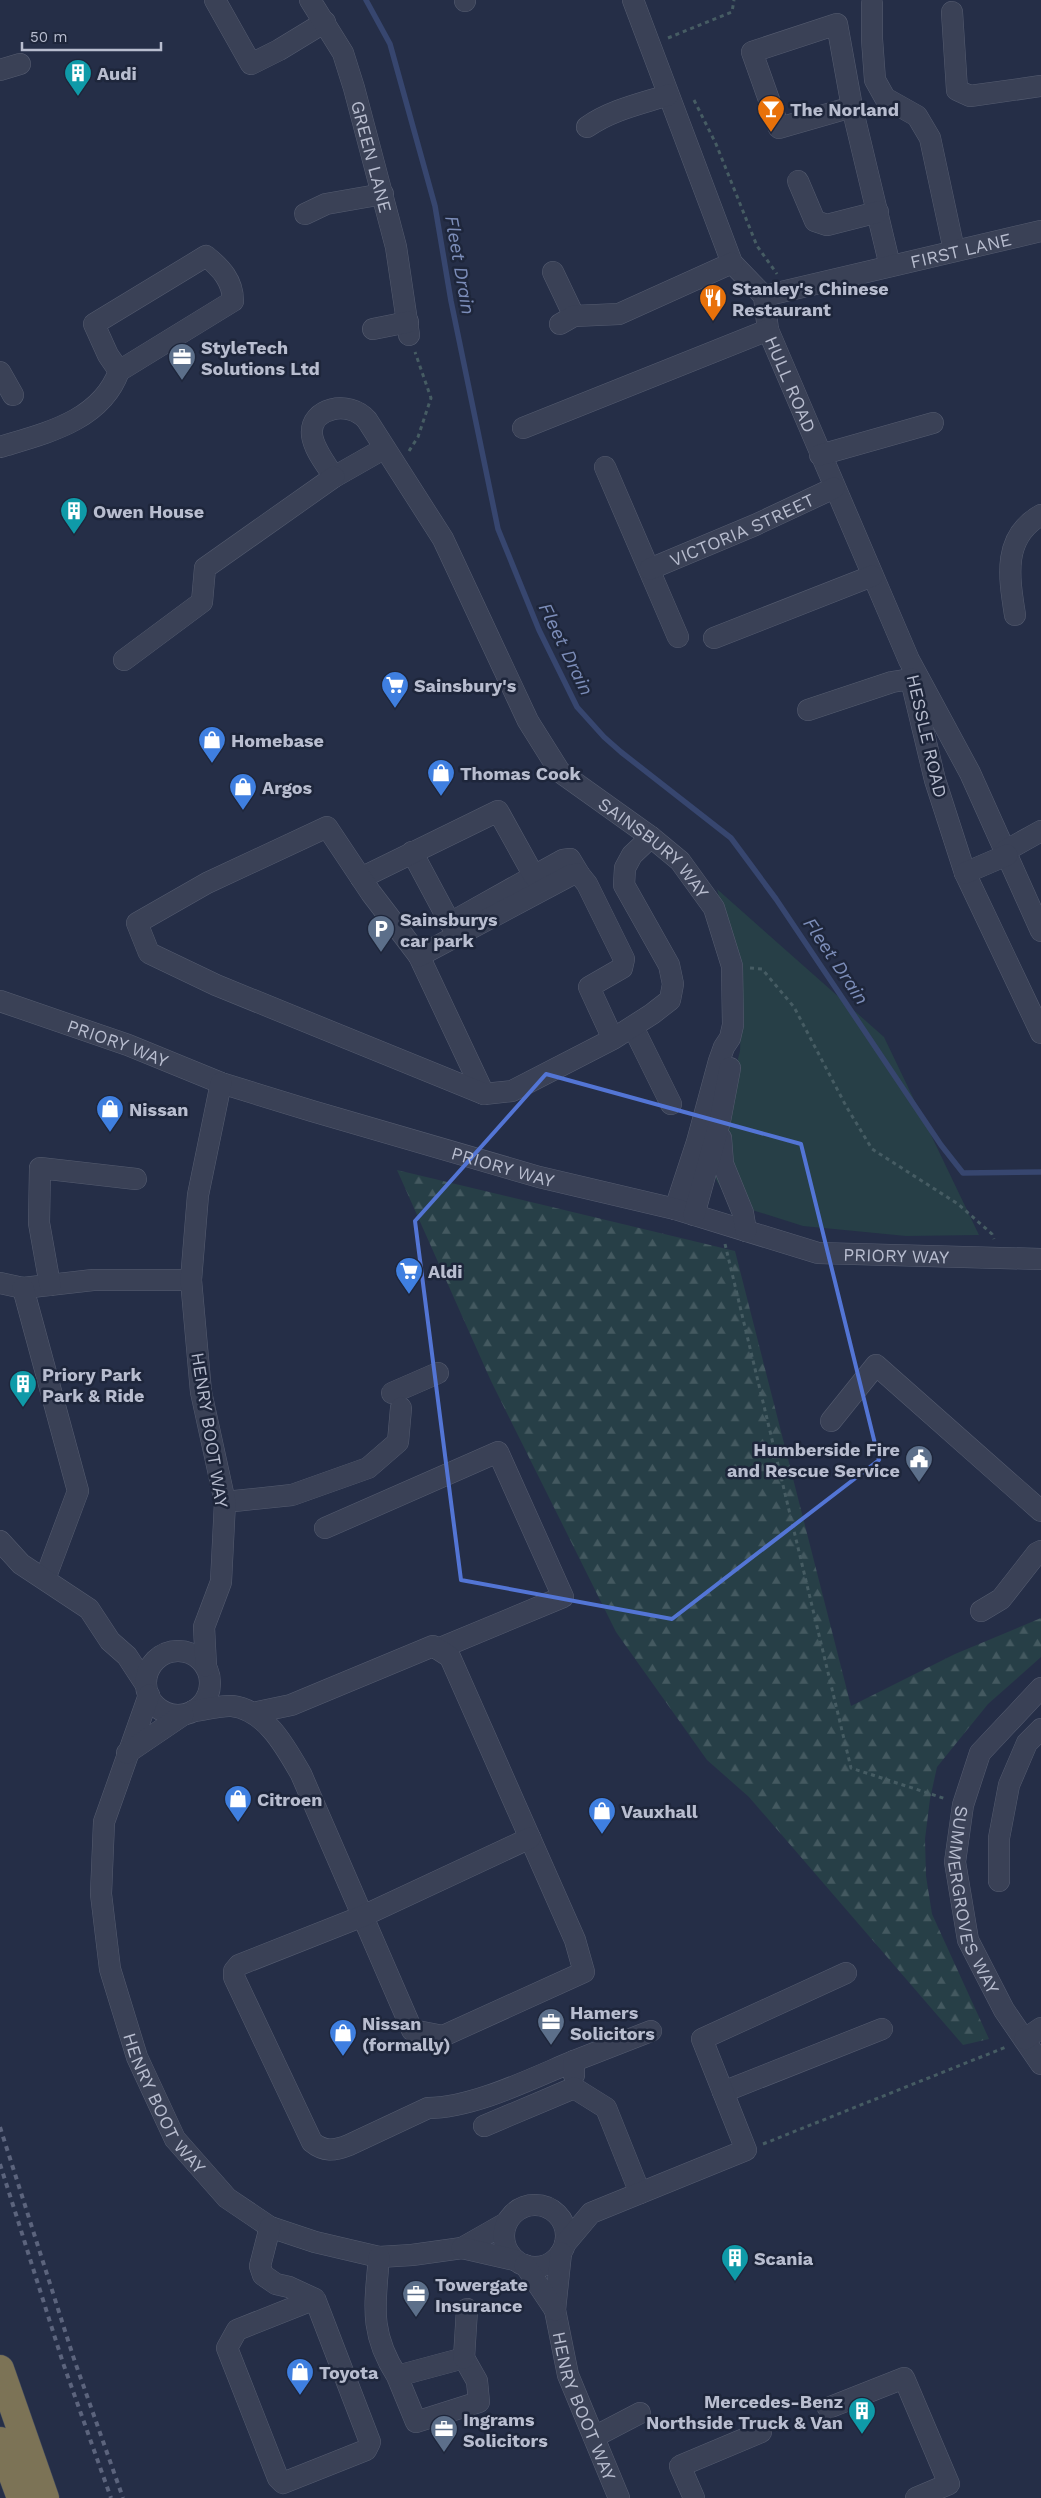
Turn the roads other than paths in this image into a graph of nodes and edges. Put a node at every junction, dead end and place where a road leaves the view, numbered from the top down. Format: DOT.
graph roads {
  1 [pos="215,0"];
  2 [pos="310,0"];
  3 [pos="633,0"];
  4 [pos="872,4"];
  5 [pos="952,12"];
  6 [pos="325,22"];
  7 [pos="1041,86"];
  8 [pos="668,95"];
  9 [pos="852,107"];
  10 [pos="587,127"];
  11 [pos="798,181"];
  12 [pos="383,194"];
  13 [pos="878,212"];
  14 [pos="305,214"];
  15 [pos="1041,231"];
  16 [pos="954,250"];
  17 [pos="732,263"];
  18 [pos="890,266"];
  19 [pos="553,272"];
  20 [pos="764,296"];
  21 [pos="373,329"];
  22 [pos="768,330"];
  23 [pos="119,371"];
  24 [pos="0,372"];
  25 [pos="13,395"];
  26 [pos="933,423"];
  27 [pos="523,428"];
  28 [pos="0,447"];
  29 [pos="384,448"];
  30 [pos="820,455"];
  31 [pos="605,467"];
  32 [pos="334,476"];
  33 [pos="834,488"];
  34 [pos="1041,515"];
  35 [pos="650,569"];
  36 [pos="872,576"];
  37 [pos="1015,615"];
  38 [pos="678,637"];
  39 [pos="714,638"];
  40 [pos="124,660"];
  41 [pos="910,670"];
  42 [pos="808,710"];
  43 [pos="1041,832"];
  44 [pos="651,837"];
  45 [pos="412,852"];
  46 [pos="1006,853"];
  47 [pos="965,873"];
  48 [pos="579,874"];
  49 [pos="534,876"];
  50 [pos="361,878"];
  51 [pos="1041,931"];
  52 [pos="419,956"];
  53 [pos="0,1001"];
  54 [pos="633,1027"];
  55 [pos="1041,1032"];
  56 [pos="730,1038"];
  57 [pos="614,1039"];
  58 [pos="221,1083"];
  59 [pos="484,1094"];
  60 [pos="671,1104"];
  61 [pos="720,1120"];
  62 [pos="136,1179"];
  63 [pos="685,1212"];
  64 [pos="746,1231"];
  65 [pos="1041,1246"];
  66 [pos="1021,1258"];
  67 [pos="191,1280"];
  68 [pos="0,1283"];
  69 [pos="50,1285"];
  70 [pos="23,1288"];
  71 [pos="438,1373"];
  72 [pos="831,1421"];
  73 [pos="224,1502"];
  74 [pos="1041,1511"];
  75 [pos="325,1528"];
  76 [pos="0,1541"];
  77 [pos="1041,1551"];
  78 [pos="45,1578"];
  79 [pos="981,1611"];
  80 [pos="204,1627"];
  81 [pos="438,1649"];
  82 [pos="164,1654"];
  83 [pos="127,1656"];
  84 [pos="208,1671"];
  85 [pos="1041,1688"];
  86 [pos="148,1690"];
  87 [pos="231,1706"];
  88 [pos="188,1713"];
  89 [pos="253,1713"];
  90 [pos="1041,1730"];
  91 [pos="127,1753"];
  92 [pos="530,1838"];
  93 [pos="998,1881"];
  94 [pos="363,1916"];
  95 [pos="846,1972"];
  96 [pos="882,2029"];
  97 [pos="652,2031"];
  98 [pos="1033,2034"];
  99 [pos="574,2061"];
  100 [pos="1041,2064"];
  101 [pos="574,2088"];
  102 [pos="723,2092"];
  103 [pos="484,2126"];
  104 [pos="640,2193"];
  105 [pos="550,2208"];
  106 [pos="591,2213"];
  107 [pos="506,2223"];
  108 [pos="270,2227"];
  109 [pos="462,2248"];
  110 [pos="563,2248"];
  111 [pos="380,2257"];
  112 [pos="520,2263"];
  113 [pos="315,2299"];
  114 [pos="467,2310"];
  115 [pos="555,2310"];
  116 [pos="0,2354"];
  117 [pos="464,2358"];
  118 [pos="0,2369"];
  119 [pos="397,2376"];
  120 [pos="828,2408"];
  121 [pos="640,2413"];
  122 [pos="761,2432"];
  123 [pos="594,2437"];
  124 [pos="0,2441"];
  125 [pos="41,2487"];
  126 [pos="21,2498"];
  127 [pos="619,2498"];
  128 [pos="694,2498"];
  129 [pos="916,2498"];
  1 -- 6 [label="street"];
  2 -- 6 [label="street, GREEN LANE"];
  3 -- 8 [label="street"];
  4 -- 16 [label="street"];
  5 -- 7 [label="street"];
  6 -- 12 [label="street, GREEN LANE"];
  8 -- 10 [label="street"];
  8 -- 17 [label="street"];
  9 -- 9 [label="street"];
  9 -- 13 [label="street"];
  11 -- 13 [label="street"];
  12 -- 14 [label="street"];
  12 -- 21 [label="street, GREEN LANE"];
  13 -- 18 [label="street"];
  15 -- 16 [label="street, FIRST LANE"];
  16 -- 18 [label="street, FIRST LANE"];
  17 -- 19 [label="street"];
  17 -- 20 [label="street"];
  18 -- 20 [label="street, FIRST LANE"];
  20 -- 22 [label="street, HULL ROAD"];
  22 -- 27 [label="street"];
  22 -- 30 [label="street, HULL ROAD"];
  23 -- 23 [label="street"];
  23 -- 28 [label="street"];
  24 -- 25 [label="street"];
  26 -- 30 [label="street"];
  29 -- 32 [label="street"];
  29 -- 32 [label="street"];
  29 -- 44 [label="street, SAINSBURY WAY"];
  30 -- 33 [label="street, HULL ROAD"];
  31 -- 35 [label="street"];
  32 -- 40 [label="street"];
  33 -- 35 [label="street, VICTORIA STREET"];
  33 -- 36 [label="street, HULL ROAD"];
  34 -- 37 [label="street"];
  35 -- 38 [label="street"];
  36 -- 39 [label="street"];
  36 -- 41 [label="street, HULL ROAD"];
  41 -- 42 [label="street"];
  41 -- 46 [label="street, HESSLE ROAD"];
  41 -- 47 [label="street, HESSLE ROAD"];
  43 -- 46 [label="street"];
  44 -- 54 [label="street"];
  44 -- 56 [label="street, SAINSBURY WAY"];
  45 -- 49 [label="street"];
  45 -- 49 [label="street"];
  45 -- 50 [label="street"];
  46 -- 47 [label="street"];
  46 -- 51 [label="street, HESSLE ROAD"];
  47 -- 55 [label="street, HESSLE ROAD"];
  48 -- 49 [label="street"];
  48 -- 52 [label="street"];
  48 -- 57 [label="street"];
  50 -- 52 [label="street"];
  50 -- 59 [label="street"];
  52 -- 59 [label="street"];
  53 -- 58 [label="street, PRIORY WAY"];
  54 -- 57 [label="street"];
  54 -- 60 [label="street"];
  56 -- 61 [label="street, SAINSBURY WAY"];
  56 -- 63 [label="street, SAINSBURY WAY"];
  57 -- 59 [label="street"];
  58 -- 63 [label="street, PRIORY WAY"];
  58 -- 67 [label="street, HENRY BOOT WAY"];
  61 -- 63 [label="street, SAINSBURY WAY"];
  61 -- 64 [label="street"];
  62 -- 69 [label="street"];
  63 -- 64 [label="street, PRIORY WAY"];
  64 -- 66 [label="street, PRIORY WAY"];
  65 -- 66 [label="street"];
  67 -- 69 [label="street"];
  67 -- 73 [label="street, HENRY BOOT WAY"];
  68 -- 70 [label="street"];
  69 -- 70 [label="street"];
  70 -- 78 [label="street"];
  71 -- 73 [label="street"];
  72 -- 74 [label="street"];
  73 -- 80 [label="street, HENRY BOOT WAY"];
  75 -- 81 [label="street"];
  76 -- 78 [label="street"];
  77 -- 79 [label="street"];
  78 -- 83 [label="street"];
  80 -- 82 [label="street"];
  80 -- 84 [label="street"];
  81 -- 89 [label="street"];
  81 -- 92 [label="street"];
  82 -- 83 [label="street"];
  82 -- 84 [label="street"];
  82 -- 86 [label="street"];
  83 -- 86 [label="street"];
  84 -- 87 [label="street"];
  84 -- 88 [label="street"];
  85 -- 98 [label="street, SUMMERGROVES WAY"];
  86 -- 88 [label="street"];
  86 -- 91 [label="street, HENRY BOOT WAY"];
  87 -- 88 [label="street"];
  87 -- 89 [label="street"];
  88 -- 91 [label="street"];
  89 -- 94 [label="street"];
  90 -- 93 [label="street"];
  91 -- 108 [label="street, HENRY BOOT WAY"];
  92 -- 94 [label="street"];
  92 -- 94 [label="street"];
  94 -- 99 [label="street"];
  95 -- 102 [label="street"];
  96 -- 102 [label="street"];
  97 -- 99 [label="street"];
  98 -- 100 [label="street, SUMMERGROVES WAY"];
  99 -- 101 [label="street"];
  101 -- 103 [label="street"];
  101 -- 104 [label="street"];
  102 -- 104 [label="street"];
  104 -- 106 [label="street"];
  105 -- 106 [label="street"];
  105 -- 107 [label="street"];
  105 -- 110 [label="street"];
  106 -- 110 [label="street"];
  107 -- 109 [label="street"];
  107 -- 112 [label="street"];
  108 -- 111 [label="street, HENRY BOOT WAY"];
  108 -- 113 [label="street"];
  109 -- 111 [label="street, HENRY BOOT WAY"];
  109 -- 112 [label="street"];
  110 -- 112 [label="street"];
  110 -- 115 [label="street"];
  111 -- 119 [label="street"];
  112 -- 115 [label="street"];
  113 -- 113 [label="street"];
  114 -- 117 [label="street"];
  115 -- 123 [label="street, HENRY BOOT WAY"];
  116 -- 125 [label="highway"];
  117 -- 119 [label="street"];
  117 -- 119 [label="street"];
  118 -- 125 [label="highway"];
  120 -- 129 [label="street"];
  121 -- 123 [label="street"];
  122 -- 128 [label="street"];
  123 -- 127 [label="street, HENRY BOOT WAY"];
  124 -- 126 [label="highway"];
}
